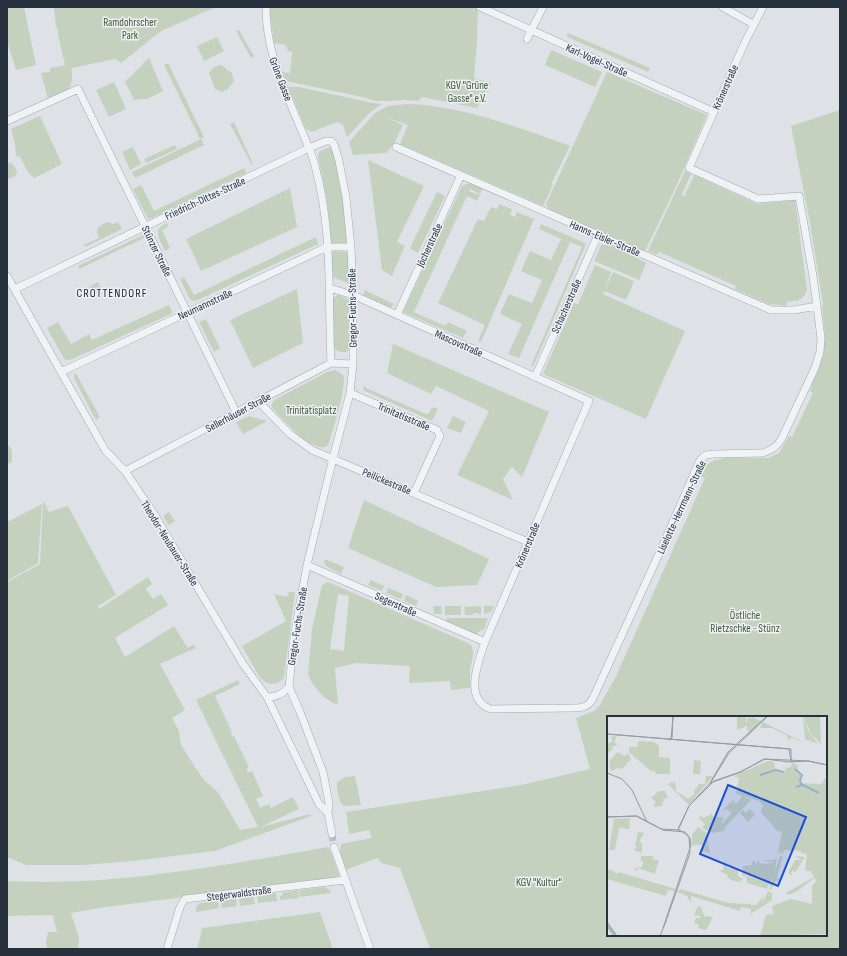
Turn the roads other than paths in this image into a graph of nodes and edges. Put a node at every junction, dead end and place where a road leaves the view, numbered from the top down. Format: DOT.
graph roads {
  1 [pos="266,7"];
  2 [pos="480,7"];
  3 [pos="543,7"];
  4 [pos="722,7"];
  5 [pos="763,7"];
  6 [pos="753,24"];
  7 [pos="531,30"];
  8 [pos="527,39"];
  9 [pos="714,112"];
  10 [pos="7,121"];
  11 [pos="396,147"];
  12 [pos="309,148"];
  13 [pos="689,168"];
  14 [pos="461,176"];
  15 [pos="145,226"];
  16 [pos="598,235"];
  17 [pos="327,247"];
  18 [pos="351,247"];
  19 [pos="7,276"];
  20 [pos="329,288"];
  21 [pos="15,289"];
  22 [pos="353,295"];
  23 [pos="817,306"];
  24 [pos="187,312"];
  25 [pos="397,315"];
  26 [pos="331,363"];
  27 [pos="353,364"];
  28 [pos="61,372"];
  29 [pos="535,377"];
  30 [pos="350,392"];
  31 [pos="258,401"];
  32 [pos="589,401"];
  33 [pos="236,412"];
  34 [pos="333,458"];
  35 [pos="125,471"];
  36 [pos="414,493"];
  37 [pos="528,542"];
  38 [pos="307,565"];
  39 [pos="485,642"];
  40 [pos="289,687"];
  41 [pos="475,692"];
  42 [pos="267,697"];
  43 [pos="328,813"];
  44 [pos="332,834"];
  45 [pos="334,847"];
  46 [pos="345,880"];
  47 [pos="167,949"];
  48 [pos="370,949"];
  1 -- 12 [label="street, Grüne Gasse"];
  2 -- 7 [label="street, Karl-Vogel-Straße"];
  3 -- 7 [label="street"];
  4 -- 6 [label="street"];
  5 -- 6 [label="street, Krönerstraße"];
  6 -- 9 [label="street, Krönerstraße"];
  7 -- 8 [label="street"];
  7 -- 9 [label="street, Karl-Vogel-Straße"];
  9 -- 13 [label="street, Krönerstraße"];
  10 -- 15 [label="street, Stünzer Straße"];
  11 -- 14 [label="street, Hanns-Eisler-Straße"];
  12 -- 15 [label="street, Friedrich-Dittes-Straße"];
  12 -- 17 [label="street, Gregor-Fuchs-Straße"];
  12 -- 18 [label="street, Gregor-Fuchs-Straße"];
  13 -- 23 [label="street, Liselotte-Herrmann-Straße"];
  14 -- 16 [label="street, Hanns-Eisler-Straße"];
  14 -- 25 [label="street, Jöcherstraße"];
  15 -- 21 [label="street, Friedrich-Dittes-Straße"];
  15 -- 24 [label="street, Stünzer Straße"];
  16 -- 23 [label="street, Hanns-Eisler-Straße"];
  16 -- 29 [label="street, Schacherstraße"];
  17 -- 18 [label="street, Neumannstraße"];
  17 -- 20 [label="street, Gregor-Fuchs-Straße"];
  17 -- 24 [label="street, Neumannstraße"];
  18 -- 22 [label="street, Gregor-Fuchs-Straße"];
  19 -- 21 [label="street, Theodor-Neubauer-Straße"];
  20 -- 22 [label="street, Mascovstraße"];
  20 -- 26 [label="street, Gregor-Fuchs-Straße"];
  21 -- 28 [label="street, Theodor-Neubauer-Straße"];
  22 -- 25 [label="street, Mascovstraße"];
  22 -- 27 [label="street, Gregor-Fuchs-Straße"];
  23 -- 41 [label="street, Liselotte-Herrmann-Straße"];
  24 -- 28 [label="street, Neumannstraße"];
  24 -- 33 [label="street, Stünzer Straße"];
  25 -- 29 [label="street, Mascovstraße"];
  26 -- 27 [label="street"];
  26 -- 31 [label="street, Sellerhäuser Straße"];
  27 -- 30 [label="street, Gregor-Fuchs-Straße"];
  28 -- 35 [label="street, Theodor-Neubauer-Straße"];
  29 -- 32 [label="street, Mascovstraße"];
  30 -- 34 [label="street, Gregor-Fuchs-Straße"];
  30 -- 36 [label="street, Trinitatisstraße"];
  31 -- 33 [label="street, Sellerhäuser Straße"];
  31 -- 34 [label="street, Peilickestraße"];
  32 -- 37 [label="street, Krönerstraße"];
  33 -- 35 [label="street, Sellerhäuser Straße"];
  34 -- 36 [label="street, Peilickestraße"];
  34 -- 38 [label="street, Gregor-Fuchs-Straße"];
  35 -- 42 [label="street, Theodor-Neubauer-Straße"];
  36 -- 37 [label="street, Peilickestraße"];
  37 -- 39 [label="street, Krönerstraße"];
  38 -- 39 [label="street, Segerstraße"];
  38 -- 40 [label="street, Gregor-Fuchs-Straße"];
  39 -- 41 [label="street, Krönerstraße"];
  40 -- 42 [label="street"];
  40 -- 43 [label="street, Theodor-Neubauer-Straße"];
  42 -- 43 [label="street, Theodor-Neubauer-Straße"];
  43 -- 44 [label="street, Theodor-Neubauer-Straße"];
  45 -- 46 [label="street"];
  46 -- 47 [label="street, Stegerwaldstraße"];
  46 -- 48 [label="street"];
}
